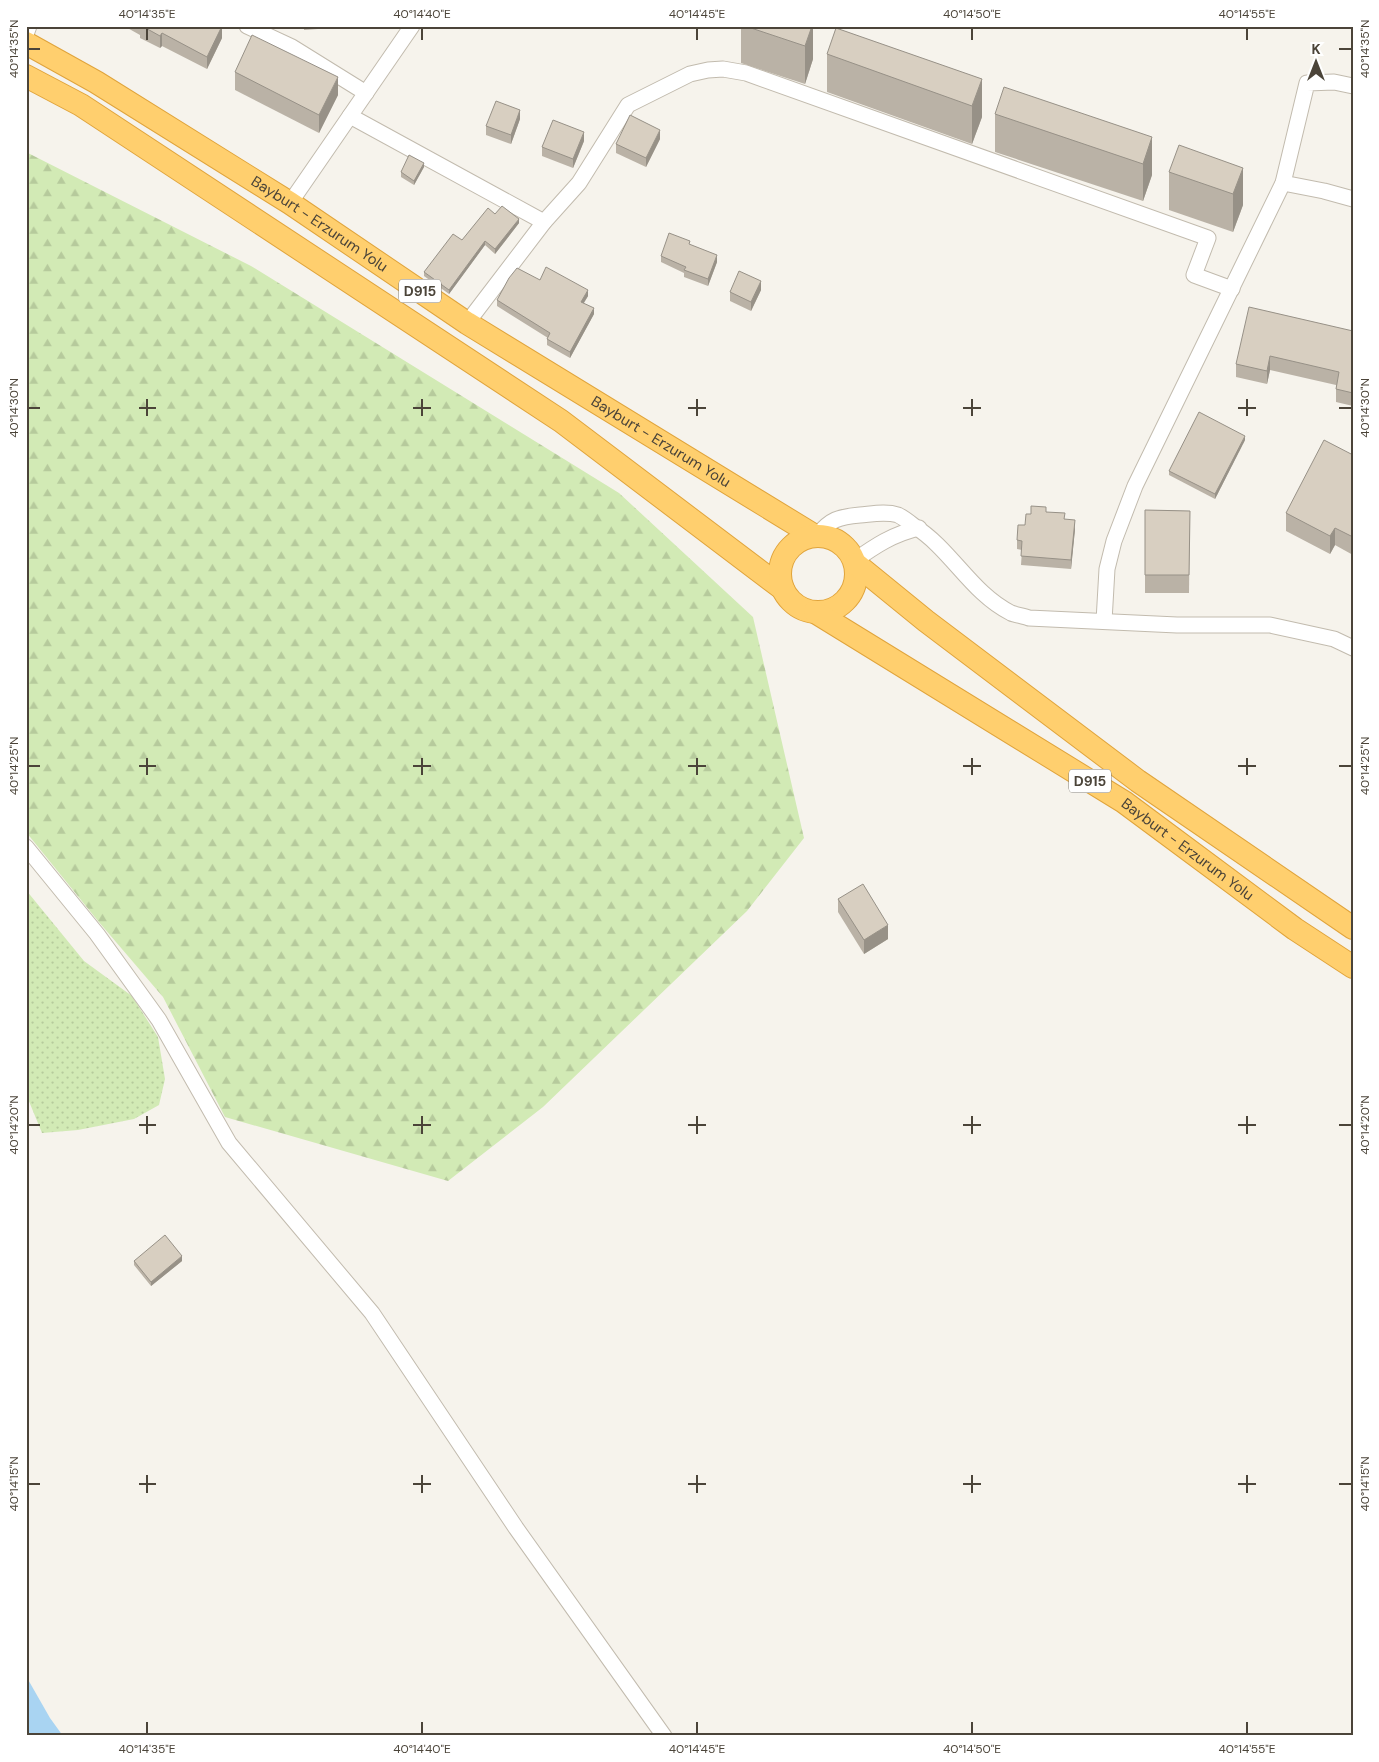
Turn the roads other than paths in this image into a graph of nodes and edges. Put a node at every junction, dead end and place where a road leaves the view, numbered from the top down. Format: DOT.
graph roads {
  1 [pos="29,26"];
  2 [pos="247,26"];
  3 [pos="412,26"];
  4 [pos="26,34"];
  5 [pos="26,43"];
  6 [pos="26,76"];
  7 [pos="1353,86"];
  8 [pos="366,94"];
  9 [pos="350,116"];
  10 [pos="1283,183"];
  11 [pos="1353,199"];
  12 [pos="290,204"];
  13 [pos="544,222"];
  14 [pos="1232,290"];
  15 [pos="467,323"];
  16 [pos="919,528"];
  17 [pos="816,536"];
  18 [pos="855,563"];
  19 [pos="783,589"];
  20 [pos="815,612"];
  21 [pos="1104,621"];
  22 [pos="1353,648"];
  23 [pos="26,847"];
  24 [pos="1353,928"];
  25 [pos="1353,966"];
  26 [pos="664,1736"];
  1 -- 4 [label="street"];
  2 -- 8 [label="street"];
  3 -- 8 [label="street"];
  5 -- 12 [label="highway, Bayburt - Erzurum Yolu / D915"];
  6 -- 19 [label="highway, Bayburt - Erzurum Yolu / D915"];
  7 -- 10 [label="street"];
  8 -- 9 [label="street"];
  9 -- 12 [label="street"];
  9 -- 13 [label="street"];
  10 -- 11 [label="street"];
  10 -- 14 [label="street"];
  12 -- 15 [label="highway, Bayburt - Erzurum Yolu / D915"];
  13 -- 14 [label="street"];
  13 -- 15 [label="street"];
  14 -- 21 [label="street"];
  15 -- 17 [label="highway, Bayburt - Erzurum Yolu / D915"];
  16 -- 17 [label="street"];
  16 -- 18 [label="street"];
  16 -- 21 [label="street"];
  17 -- 18 [label="highway, Bayburt - Erzurum Yolu"];
  17 -- 19 [label="highway"];
  18 -- 20 [label="highway"];
  18 -- 24 [label="highway, Bayburt - Erzurum Yolu / D915"];
  19 -- 20 [label="highway, Bayburt - Erzurum Yolu"];
  20 -- 25 [label="highway, Bayburt - Erzurum Yolu / D915"];
  21 -- 22 [label="street"];
  23 -- 26 [label="street"];
}
